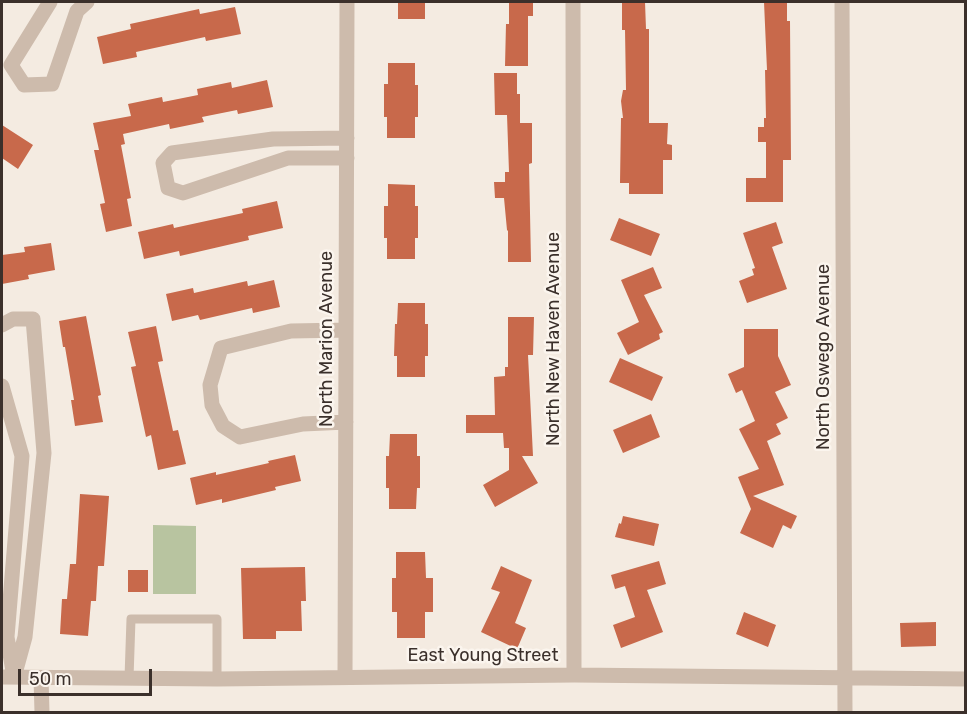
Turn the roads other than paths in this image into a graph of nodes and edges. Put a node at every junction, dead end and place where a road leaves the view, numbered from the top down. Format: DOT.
graph roads {
  1 [pos="50,2"];
  2 [pos="87,2"];
  3 [pos="347,2"];
  4 [pos="573,2"];
  5 [pos="842,2"];
  6 [pos="347,138"];
  7 [pos="347,158"];
  8 [pos="2,325"];
  9 [pos="346,330"];
  10 [pos="2,386"];
  11 [pos="346,422"];
  12 [pos="574,675"];
  13 [pos="8,677"];
  14 [pos="345,677"];
  15 [pos="41,678"];
  16 [pos="129,678"];
  17 [pos="845,678"];
  18 [pos="217,679"];
  19 [pos="966,679"];
  20 [pos="42,712"];
  21 [pos="845,712"];
  1 -- 2 [label="street"];
  3 -- 6 [label="street, North Marion Avenue"];
  4 -- 12 [label="street, North New Haven Avenue"];
  5 -- 17 [label="street, North Oswego Avenue"];
  6 -- 7 [label="street, North Marion Avenue"];
  6 -- 7 [label="street"];
  7 -- 9 [label="street, North Marion Avenue"];
  8 -- 13 [label="street"];
  9 -- 11 [label="street, North Marion Avenue"];
  9 -- 11 [label="street"];
  10 -- 13 [label="street"];
  11 -- 14 [label="street, North Marion Avenue"];
  12 -- 14 [label="street, East Young Street"];
  12 -- 17 [label="street, East Young Street"];
  13 -- 15 [label="street, East Young Street"];
  14 -- 18 [label="street, East Young Street"];
  15 -- 16 [label="street, East Young Street"];
  15 -- 20 [label="street"];
  16 -- 18 [label="street, East Young Street"];
  16 -- 18 [label="lane"];
  17 -- 19 [label="street, East Young Street"];
  17 -- 21 [label="street, North Oswego Avenue"];
}
